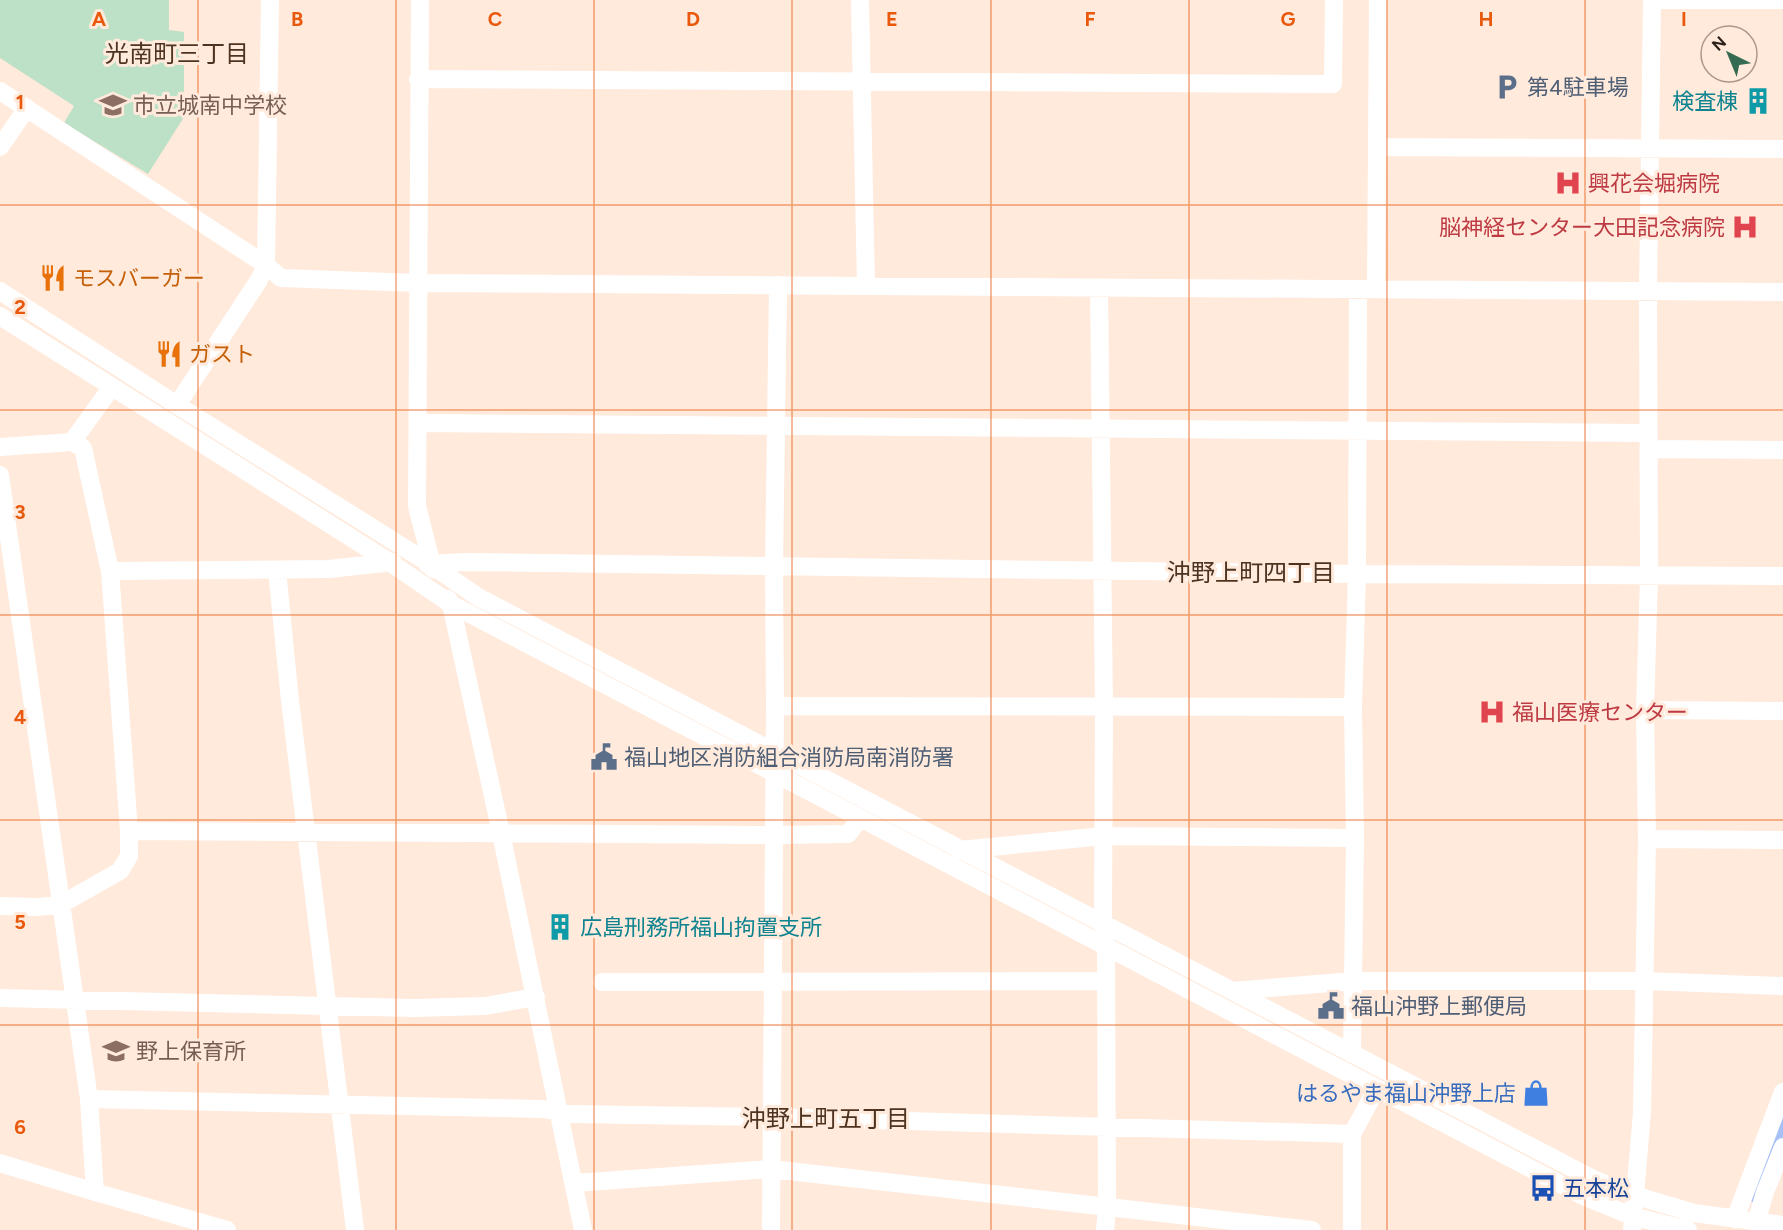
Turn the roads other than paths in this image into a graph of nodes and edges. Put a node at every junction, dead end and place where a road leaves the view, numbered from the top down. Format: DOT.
graph roads {
  1 [pos="270,0"];
  2 [pos="420,0"];
  3 [pos="860,0"];
  4 [pos="1334,0"];
  5 [pos="1378,0"];
  6 [pos="1652,0"];
  7 [pos="1660,0"];
  8 [pos="1783,0"];
  9 [pos="418,79"];
  10 [pos="860,83"];
  11 [pos="0,91"];
  12 [pos="27,108"];
  13 [pos="0,147"];
  14 [pos="1377,147"];
  15 [pos="1650,148"];
  16 [pos="1783,149"];
  17 [pos="266,265"];
  18 [pos="417,283"];
  19 [pos="778,285"];
  20 [pos="866,286"];
  21 [pos="1099,288"];
  22 [pos="1358,289"];
  23 [pos="1376,289"];
  24 [pos="0,291"];
  25 [pos="1648,291"];
  26 [pos="1783,292"];
  27 [pos="0,316"];
  28 [pos="111,388"];
  29 [pos="177,405"];
  30 [pos="418,423"];
  31 [pos="776,426"];
  32 [pos="1101,428"];
  33 [pos="1356,430"];
  34 [pos="1649,441"];
  35 [pos="72,442"];
  36 [pos="0,447"];
  37 [pos="1783,450"];
  38 [pos="0,475"];
  39 [pos="388,561"];
  40 [pos="430,564"];
  41 [pos="774,567"];
  42 [pos="277,570"];
  43 [pos="1102,570"];
  44 [pos="110,572"];
  45 [pos="1357,574"];
  46 [pos="1649,576"];
  47 [pos="1783,576"];
  48 [pos="451,604"];
  49 [pos="775,706"];
  50 [pos="1104,707"];
  51 [pos="1353,707"];
  52 [pos="1646,710"];
  53 [pos="1783,711"];
  54 [pos="773,752"];
  55 [pos="773,773"];
  56 [pos="860,819"];
  57 [pos="129,831"];
  58 [pos="306,831"];
  59 [pos="501,832"];
  60 [pos="774,835"];
  61 [pos="1104,836"];
  62 [pos="1355,838"];
  63 [pos="1647,839"];
  64 [pos="1783,840"];
  65 [pos="960,850"];
  66 [pos="60,905"];
  67 [pos="0,906"];
  68 [pos="1103,922"];
  69 [pos="1106,946"];
  70 [pos="1105,981"];
  71 [pos="1354,981"];
  72 [pos="1645,981"];
  73 [pos="602,982"];
  74 [pos="771,983"];
  75 [pos="1783,986"];
  76 [pos="1232,991"];
  77 [pos="536,997"];
  78 [pos="0,998"];
  79 [pos="74,1000"];
  80 [pos="329,1006"];
  81 [pos="1352,1054"];
  82 [pos="1377,1088"];
  83 [pos="1783,1092"];
  84 [pos="90,1099"];
  85 [pos="339,1104"];
  86 [pos="559,1111"];
  87 [pos="772,1117"];
  88 [pos="1107,1128"];
  89 [pos="1352,1134"];
  90 [pos="1783,1147"];
  91 [pos="0,1163"];
  92 [pos="771,1169"];
  93 [pos="574,1183"];
  94 [pos="95,1192"];
  95 [pos="1634,1195"];
  96 [pos="1107,1208"];
  97 [pos="1735,1219"];
  98 [pos="1632,1223"];
  99 [pos="1756,1223"];
  100 [pos="1783,1225"];
  101 [pos="227,1230"];
  102 [pos="355,1230"];
  103 [pos="583,1230"];
  104 [pos="771,1230"];
  105 [pos="1105,1230"];
  106 [pos="1312,1230"];
  107 [pos="1352,1230"];
  108 [pos="1688,1230"];
  1 -- 17 [label="street"];
  2 -- 9 [label="street"];
  3 -- 10 [label="street"];
  4 -- 10 [label="street"];
  5 -- 14 [label="street"];
  6 -- 15 [label="street"];
  7 -- 8 [label="street"];
  9 -- 10 [label="street"];
  9 -- 18 [label="street"];
  10 -- 20 [label="street"];
  11 -- 12 [label="street"];
  12 -- 13 [label="street"];
  12 -- 17 [label="street"];
  14 -- 15 [label="street"];
  14 -- 23 [label="street"];
  15 -- 16 [label="street"];
  15 -- 25 [label="street"];
  17 -- 18 [label="street"];
  17 -- 29 [label="street"];
  18 -- 19 [label="street"];
  18 -- 30 [label="street"];
  19 -- 20 [label="street"];
  19 -- 31 [label="street"];
  20 -- 21 [label="street"];
  21 -- 22 [label="street"];
  21 -- 32 [label="street"];
  22 -- 23 [label="street"];
  22 -- 33 [label="street"];
  23 -- 25 [label="street"];
  24 -- 29 [label="street"];
  25 -- 26 [label="street"];
  25 -- 34 [label="street"];
  27 -- 28 [label="street"];
  28 -- 35 [label="street"];
  28 -- 39 [label="street"];
  29 -- 40 [label="street"];
  30 -- 31 [label="street"];
  30 -- 40 [label="street"];
  31 -- 32 [label="street"];
  31 -- 41 [label="street"];
  32 -- 33 [label="street"];
  32 -- 43 [label="street"];
  33 -- 34 [label="street"];
  33 -- 45 [label="street"];
  34 -- 37 [label="street"];
  34 -- 46 [label="street"];
  35 -- 36 [label="street"];
  35 -- 44 [label="street"];
  38 -- 66 [label="street"];
  39 -- 40 [label="street"];
  39 -- 42 [label="street"];
  39 -- 48 [label="street"];
  40 -- 41 [label="street"];
  40 -- 48 [label="street"];
  40 -- 54 [label="street"];
  41 -- 43 [label="street"];
  41 -- 49 [label="street"];
  42 -- 44 [label="street"];
  42 -- 58 [label="street"];
  43 -- 45 [label="street"];
  43 -- 50 [label="street"];
  44 -- 57 [label="street"];
  45 -- 46 [label="street"];
  45 -- 51 [label="street"];
  46 -- 47 [label="street"];
  46 -- 52 [label="street"];
  48 -- 55 [label="street"];
  48 -- 59 [label="street"];
  49 -- 50 [label="street"];
  49 -- 54 [label="street"];
  50 -- 51 [label="street"];
  50 -- 61 [label="street"];
  51 -- 62 [label="street"];
  52 -- 53 [label="street"];
  52 -- 63 [label="street"];
  54 -- 55 [label="street"];
  54 -- 65 [label="street"];
  55 -- 56 [label="street"];
  55 -- 60 [label="street"];
  56 -- 60 [label="street"];
  56 -- 69 [label="street"];
  57 -- 58 [label="street"];
  57 -- 66 [label="street"];
  58 -- 59 [label="street"];
  58 -- 80 [label="street"];
  59 -- 60 [label="street"];
  59 -- 77 [label="street"];
  60 -- 74 [label="street"];
  61 -- 62 [label="street"];
  61 -- 65 [label="street"];
  61 -- 68 [label="street"];
  62 -- 71 [label="street"];
  63 -- 64 [label="street"];
  63 -- 72 [label="street"];
  65 -- 68 [label="street"];
  66 -- 67 [label="street"];
  66 -- 79 [label="street"];
  68 -- 69 [label="street"];
  68 -- 76 [label="street"];
  69 -- 70 [label="street"];
  69 -- 82 [label="street"];
  70 -- 74 [label="street"];
  70 -- 88 [label="street"];
  71 -- 72 [label="street"];
  71 -- 76 [label="street"];
  71 -- 81 [label="street"];
  72 -- 75 [label="street"];
  72 -- 95 [label="street"];
  73 -- 74 [label="street"];
  74 -- 87 [label="street"];
  76 -- 81 [label="street"];
  77 -- 80 [label="street"];
  77 -- 86 [label="street"];
  78 -- 79 [label="street"];
  79 -- 80 [label="street"];
  79 -- 84 [label="street"];
  80 -- 85 [label="street"];
  81 -- 95 [label="street"];
  82 -- 89 [label="street"];
  82 -- 98 [label="street"];
  83 -- 97 [label="street"];
  84 -- 85 [label="street"];
  84 -- 94 [label="street"];
  85 -- 86 [label="street"];
  85 -- 102 [label="street"];
  86 -- 87 [label="street"];
  86 -- 93 [label="street"];
  87 -- 88 [label="street"];
  87 -- 92 [label="street"];
  88 -- 89 [label="street"];
  88 -- 96 [label="street"];
  89 -- 107 [label="street"];
  90 -- 99 [label="street"];
  91 -- 94 [label="street"];
  92 -- 93 [label="street"];
  92 -- 96 [label="street"];
  92 -- 104 [label="street"];
  93 -- 103 [label="street"];
  94 -- 101 [label="street"];
  95 -- 97 [label="street"];
  95 -- 98 [label="street"];
  96 -- 105 [label="street"];
  96 -- 106 [label="street"];
  97 -- 99 [label="street"];
  98 -- 108 [label="street"];
  99 -- 100 [label="street"];
}
